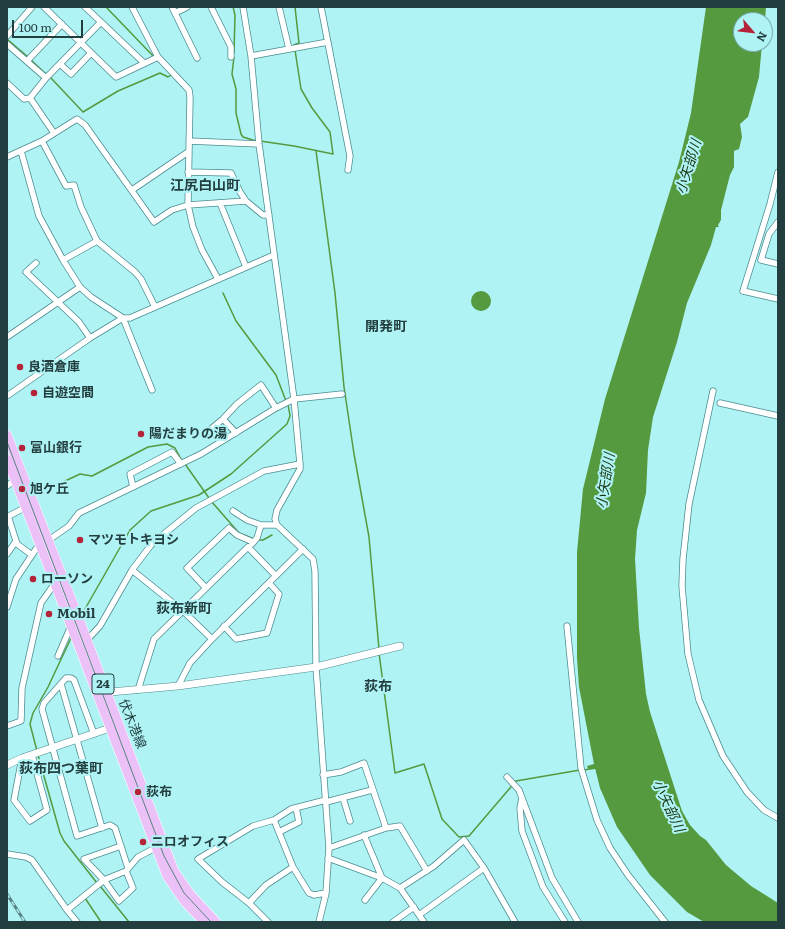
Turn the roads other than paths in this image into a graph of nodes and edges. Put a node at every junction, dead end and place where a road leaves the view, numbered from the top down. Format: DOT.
graph roads {
  1 [pos="32,7"];
  2 [pos="44,7"];
  3 [pos="85,7"];
  4 [pos="132,7"];
  5 [pos="172,7"];
  6 [pos="187,7"];
  7 [pos="211,7"];
  8 [pos="243,7"];
  9 [pos="279,7"];
  10 [pos="321,7"];
  11 [pos="175,13"];
  12 [pos="101,22"];
  13 [pos="62,24"];
  14 [pos="7,36"];
  15 [pos="328,42"];
  16 [pos="81,43"];
  17 [pos="7,44"];
  18 [pos="289,49"];
  19 [pos="91,53"];
  20 [pos="251,56"];
  21 [pos="158,57"];
  22 [pos="231,57"];
  23 [pos="197,58"];
  24 [pos="28,59"];
  25 [pos="144,63"];
  26 [pos="60,64"];
  27 [pos="48,76"];
  28 [pos="7,83"];
  29 [pos="30,98"];
  30 [pos="54,133"];
  31 [pos="42,141"];
  32 [pos="189,141"];
  33 [pos="259,144"];
  34 [pos="21,151"];
  35 [pos="188,152"];
  36 [pos="7,158"];
  37 [pos="348,170"];
  38 [pos="188,172"];
  39 [pos="778,172"];
  40 [pos="132,190"];
  41 [pos="246,201"];
  42 [pos="220,203"];
  43 [pos="188,205"];
  44 [pos="269,215"];
  45 [pos="778,222"];
  46 [pos="97,241"];
  47 [pos="274,255"];
  48 [pos="62,260"];
  49 [pos="36,263"];
  50 [pos="778,264"];
  51 [pos="246,267"];
  52 [pos="218,279"];
  53 [pos="80,287"];
  54 [pos="778,299"];
  55 [pos="58,302"];
  56 [pos="155,307"];
  57 [pos="123,318"];
  58 [pos="7,337"];
  59 [pos="90,338"];
  60 [pos="152,390"];
  61 [pos="713,391"];
  62 [pos="342,394"];
  63 [pos="7,396"];
  64 [pos="294,399"];
  65 [pos="720,403"];
  66 [pos="276,408"];
  67 [pos="778,416"];
  68 [pos="223,419"];
  69 [pos="211,429"];
  70 [pos="236,433"];
  71 [pos="7,435"];
  72 [pos="7,459"];
  73 [pos="181,464"];
  74 [pos="300,464"];
  75 [pos="15,480"];
  76 [pos="7,486"];
  77 [pos="133,487"];
  78 [pos="30,505"];
  79 [pos="233,511"];
  80 [pos="8,516"];
  81 [pos="277,524"];
  82 [pos="262,525"];
  83 [pos="16,541"];
  84 [pos="253,542"];
  85 [pos="44,543"];
  86 [pos="248,547"];
  87 [pos="303,549"];
  88 [pos="7,554"];
  89 [pos="32,555"];
  90 [pos="132,570"];
  91 [pos="276,576"];
  92 [pos="55,583"];
  93 [pos="269,583"];
  94 [pos="206,588"];
  95 [pos="7,607"];
  96 [pos="183,611"];
  97 [pos="72,626"];
  98 [pos="224,626"];
  99 [pos="567,626"];
  100 [pos="212,639"];
  101 [pos="87,640"];
  102 [pos="400,646"];
  103 [pos="58,656"];
  104 [pos="316,666"];
  105 [pos="61,684"];
  106 [pos="178,686"];
  107 [pos="138,690"];
  108 [pos="102,694"];
  109 [pos="7,726"];
  110 [pos="110,728"];
  111 [pos="94,734"];
  112 [pos="77,740"];
  113 [pos="52,748"];
  114 [pos="32,755"];
  115 [pos="22,758"];
  116 [pos="7,765"];
  117 [pos="323,775"];
  118 [pos="507,777"];
  119 [pos="372,790"];
  120 [pos="343,798"];
  121 [pos="522,798"];
  122 [pos="326,801"];
  123 [pos="296,808"];
  124 [pos="778,818"];
  125 [pos="274,820"];
  126 [pos="350,821"];
  127 [pos="102,828"];
  128 [pos="386,828"];
  129 [pos="279,832"];
  130 [pos="364,835"];
  131 [pos="121,846"];
  132 [pos="159,847"];
  133 [pos="329,848"];
  134 [pos="7,854"];
  135 [pos="328,858"];
  136 [pos="293,867"];
  137 [pos="484,868"];
  138 [pos="127,869"];
  139 [pos="427,871"];
  140 [pos="382,878"];
  141 [pos="104,880"];
  142 [pos="400,888"];
  143 [pos="326,893"];
  144 [pos="365,900"];
  145 [pos="249,903"];
  146 [pos="414,907"];
  147 [pos="67,910"];
  148 [pos="419,915"];
  149 [pos="77,922"];
  150 [pos="204,922"];
  151 [pos="216,922"];
  152 [pos="268,922"];
  153 [pos="319,922"];
  154 [pos="393,922"];
  155 [pos="424,922"];
  156 [pos="514,922"];
  157 [pos="565,922"];
  158 [pos="578,922"];
  159 [pos="665,922"];
  1 -- 14 [label="street"];
  2 -- 13 [label="street"];
  3 -- 12 [label="street"];
  4 -- 21 [label="street"];
  5 -- 11 [label="street"];
  6 -- 11 [label="street"];
  7 -- 22 [label="street"];
  8 -- 20 [label="street"];
  9 -- 18 [label="street"];
  10 -- 15 [label="street"];
  11 -- 23 [label="street"];
  12 -- 16 [label="street"];
  12 -- 25 [label="street"];
  13 -- 16 [label="street"];
  13 -- 24 [label="street"];
  15 -- 18 [label="street"];
  15 -- 37 [label="street"];
  16 -- 19 [label="street"];
  16 -- 26 [label="street"];
  17 -- 24 [label="street"];
  18 -- 20 [label="street"];
  19 -- 25 [label="street"];
  19 -- 26 [label="street"];
  20 -- 33 [label="street"];
  21 -- 25 [label="street"];
  21 -- 32 [label="street"];
  24 -- 27 [label="street"];
  26 -- 27 [label="street"];
  27 -- 29 [label="street"];
  28 -- 29 [label="street"];
  29 -- 30 [label="street"];
  30 -- 31 [label="street"];
  30 -- 40 [label="street"];
  31 -- 34 [label="street"];
  31 -- 46 [label="street"];
  32 -- 33 [label="street"];
  32 -- 35 [label="street"];
  33 -- 44 [label="street"];
  34 -- 36 [label="street"];
  34 -- 48 [label="street"];
  35 -- 38 [label="street"];
  35 -- 40 [label="street"];
  38 -- 41 [label="street"];
  38 -- 43 [label="street"];
  39 -- 54 [label="street"];
  40 -- 43 [label="street"];
  41 -- 42 [label="street"];
  41 -- 44 [label="street"];
  42 -- 43 [label="street"];
  42 -- 51 [label="street"];
  43 -- 52 [label="street"];
  44 -- 47 [label="street"];
  45 -- 50 [label="street"];
  46 -- 48 [label="street"];
  46 -- 56 [label="street"];
  47 -- 51 [label="street"];
  47 -- 64 [label="street"];
  48 -- 53 [label="street"];
  49 -- 55 [label="street"];
  51 -- 52 [label="street"];
  52 -- 56 [label="street"];
  53 -- 55 [label="street"];
  53 -- 57 [label="street"];
  55 -- 58 [label="street"];
  55 -- 59 [label="street"];
  56 -- 57 [label="street"];
  57 -- 59 [label="street"];
  57 -- 60 [label="street"];
  59 -- 63 [label="street"];
  61 -- 124 [label="street"];
  62 -- 64 [label="street"];
  64 -- 66 [label="street"];
  64 -- 74 [label="street"];
  65 -- 67 [label="street"];
  66 -- 68 [label="street"];
  66 -- 70 [label="street"];
  68 -- 69 [label="street"];
  68 -- 70 [label="street"];
  70 -- 73 [label="street"];
  71 -- 78 [label="main road, 伏木港線 / 24"];
  72 -- 75 [label="main road, 伏木港線 / 24"];
  73 -- 77 [label="street"];
  73 -- 77 [label="street"];
  74 -- 81 [label="street"];
  74 -- 90 [label="street"];
  75 -- 76 [label="street"];
  75 -- 78 [label="main road, 伏木港線 / 24"];
  77 -- 85 [label="street"];
  78 -- 80 [label="street"];
  78 -- 85 [label="main road, 伏木港線 / 24"];
  79 -- 82 [label="street"];
  80 -- 83 [label="street"];
  81 -- 82 [label="street"];
  81 -- 87 [label="street"];
  82 -- 84 [label="street"];
  83 -- 88 [label="street"];
  83 -- 89 [label="street"];
  84 -- 86 [label="street"];
  84 -- 94 [label="street"];
  85 -- 89 [label="street"];
  85 -- 92 [label="main road, 伏木港線 / 24"];
  85 -- 101 [label="main road, 伏木港線 / 24"];
  86 -- 91 [label="street"];
  86 -- 94 [label="street"];
  87 -- 91 [label="street"];
  87 -- 104 [label="street"];
  89 -- 95 [label="street"];
  90 -- 96 [label="street"];
  90 -- 101 [label="street"];
  91 -- 93 [label="street"];
  92 -- 97 [label="main road, 伏木港線 / 24"];
  92 -- 109 [label="street"];
  93 -- 98 [label="street"];
  93 -- 98 [label="street"];
  94 -- 96 [label="street"];
  96 -- 100 [label="street"];
  96 -- 107 [label="street"];
  97 -- 103 [label="street"];
  97 -- 108 [label="main road, 伏木港線 / 24"];
  98 -- 100 [label="street"];
  99 -- 159 [label="street"];
  100 -- 106 [label="street"];
  101 -- 108 [label="main road, 伏木港線 / 24"];
  102 -- 104 [label="street"];
  104 -- 106 [label="street"];
  104 -- 117 [label="street"];
  105 -- 111 [label="street"];
  105 -- 112 [label="street"];
  105 -- 113 [label="street"];
  106 -- 107 [label="street"];
  107 -- 108 [label="street"];
  108 -- 110 [label="main road, 伏木港線 / 24"];
  108 -- 132 [label="main road, 伏木港線 / 24"];
  110 -- 111 [label="street"];
  110 -- 132 [label="main road, 伏木港線 / 24"];
  111 -- 112 [label="street"];
  112 -- 113 [label="street"];
  112 -- 127 [label="street"];
  113 -- 114 [label="street"];
  113 -- 127 [label="street"];
  114 -- 115 [label="street"];
  114 -- 115 [label="street"];
  115 -- 116 [label="street"];
  117 -- 119 [label="street"];
  117 -- 122 [label="street"];
  118 -- 121 [label="street"];
  119 -- 120 [label="street"];
  119 -- 128 [label="street"];
  120 -- 122 [label="street"];
  120 -- 126 [label="street"];
  121 -- 157 [label="street"];
  121 -- 158 [label="street"];
  122 -- 123 [label="street"];
  122 -- 133 [label="street"];
  123 -- 125 [label="street"];
  123 -- 129 [label="street"];
  125 -- 129 [label="street"];
  125 -- 145 [label="street"];
  127 -- 131 [label="street"];
  128 -- 130 [label="street"];
  128 -- 139 [label="street"];
  129 -- 136 [label="street"];
  130 -- 133 [label="street"];
  130 -- 140 [label="street"];
  131 -- 138 [label="street"];
  131 -- 141 [label="street"];
  132 -- 138 [label="street"];
  132 -- 150 [label="main road, 伏木港線 / 24"];
  132 -- 151 [label="main road, 伏木港線 / 24"];
  133 -- 135 [label="street"];
  134 -- 147 [label="street"];
  135 -- 140 [label="street"];
  135 -- 143 [label="street"];
  136 -- 143 [label="street"];
  136 -- 145 [label="street"];
  137 -- 139 [label="street"];
  137 -- 148 [label="street"];
  137 -- 156 [label="street"];
  138 -- 141 [label="street"];
  138 -- 141 [label="street"];
  139 -- 142 [label="street"];
  140 -- 142 [label="street"];
  140 -- 144 [label="street"];
  141 -- 147 [label="street"];
  142 -- 146 [label="street"];
  143 -- 153 [label="street"];
  145 -- 152 [label="street"];
  146 -- 148 [label="street"];
  146 -- 154 [label="street"];
  147 -- 149 [label="street"];
  148 -- 155 [label="street"];
}
